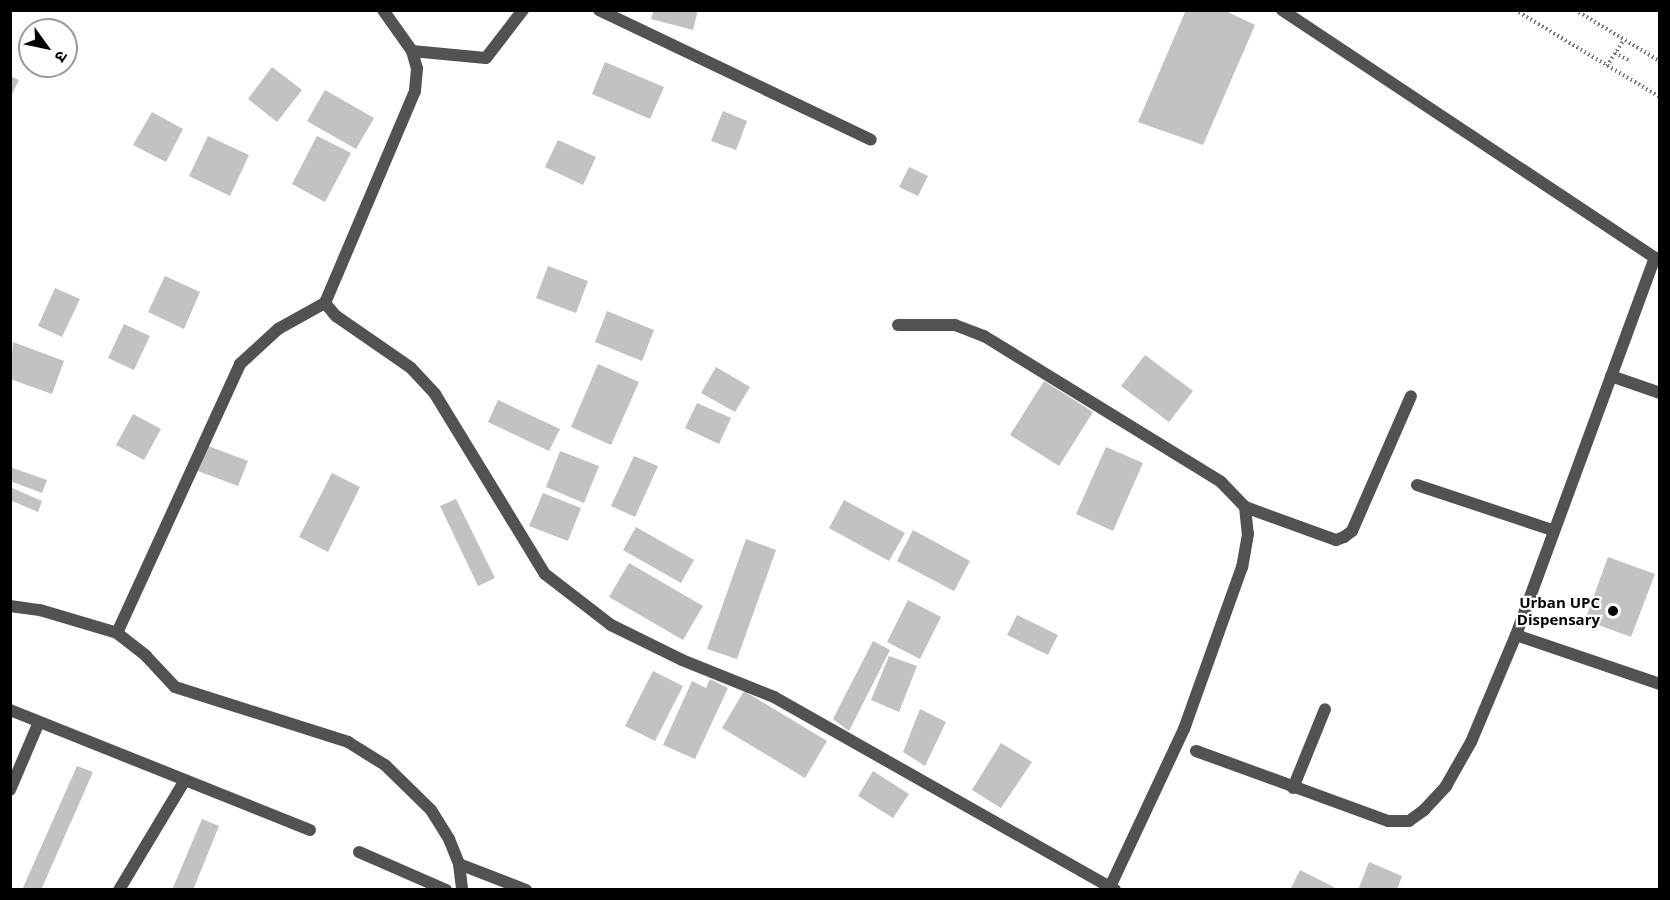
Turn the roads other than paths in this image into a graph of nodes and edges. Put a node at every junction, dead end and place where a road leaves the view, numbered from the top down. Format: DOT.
graph roads {
  1 [pos="383,10"];
  2 [pos="523,10"];
  3 [pos="599,10"];
  4 [pos="1282,10"];
  5 [pos="412,51"];
  6 [pos="872,140"];
  7 [pos="1657,259"];
  8 [pos="325,303"];
  9 [pos="898,325"];
  10 [pos="1611,376"];
  11 [pos="1659,393"];
  12 [pos="1410,396"];
  13 [pos="1417,485"];
  14 [pos="1245,507"];
  15 [pos="1552,530"];
  16 [pos="10,606"];
  17 [pos="117,633"];
  18 [pos="1516,635"];
  19 [pos="1659,684"];
  20 [pos="10,710"];
  21 [pos="1325,710"];
  22 [pos="39,722"];
  23 [pos="1196,751"];
  24 [pos="185,780"];
  25 [pos="1293,788"];
  26 [pos="10,790"];
  27 [pos="310,830"];
  28 [pos="359,852"];
  29 [pos="459,864"];
  30 [pos="1113,887"];
  31 [pos="119,890"];
  32 [pos="446,890"];
  33 [pos="462,890"];
  34 [pos="526,890"];
  1 -- 5 [label="street"];
  2 -- 5 [label="street"];
  3 -- 6 [label="street"];
  4 -- 7 [label="street"];
  5 -- 8 [label="street"];
  7 -- 10 [label="street"];
  8 -- 17 [label="street"];
  8 -- 30 [label="street"];
  9 -- 14 [label="street"];
  10 -- 11 [label="street"];
  10 -- 15 [label="street"];
  12 -- 14 [label="street"];
  13 -- 15 [label="street"];
  14 -- 30 [label="street"];
  15 -- 18 [label="street"];
  16 -- 17 [label="street"];
  17 -- 29 [label="street"];
  18 -- 19 [label="street"];
  18 -- 25 [label="street"];
  20 -- 22 [label="street"];
  21 -- 25 [label="street"];
  22 -- 24 [label="street"];
  22 -- 26 [label="street"];
  23 -- 25 [label="street"];
  24 -- 27 [label="street"];
  24 -- 31 [label="street"];
  28 -- 32 [label="street"];
  29 -- 33 [label="street"];
  29 -- 34 [label="street"];
}
